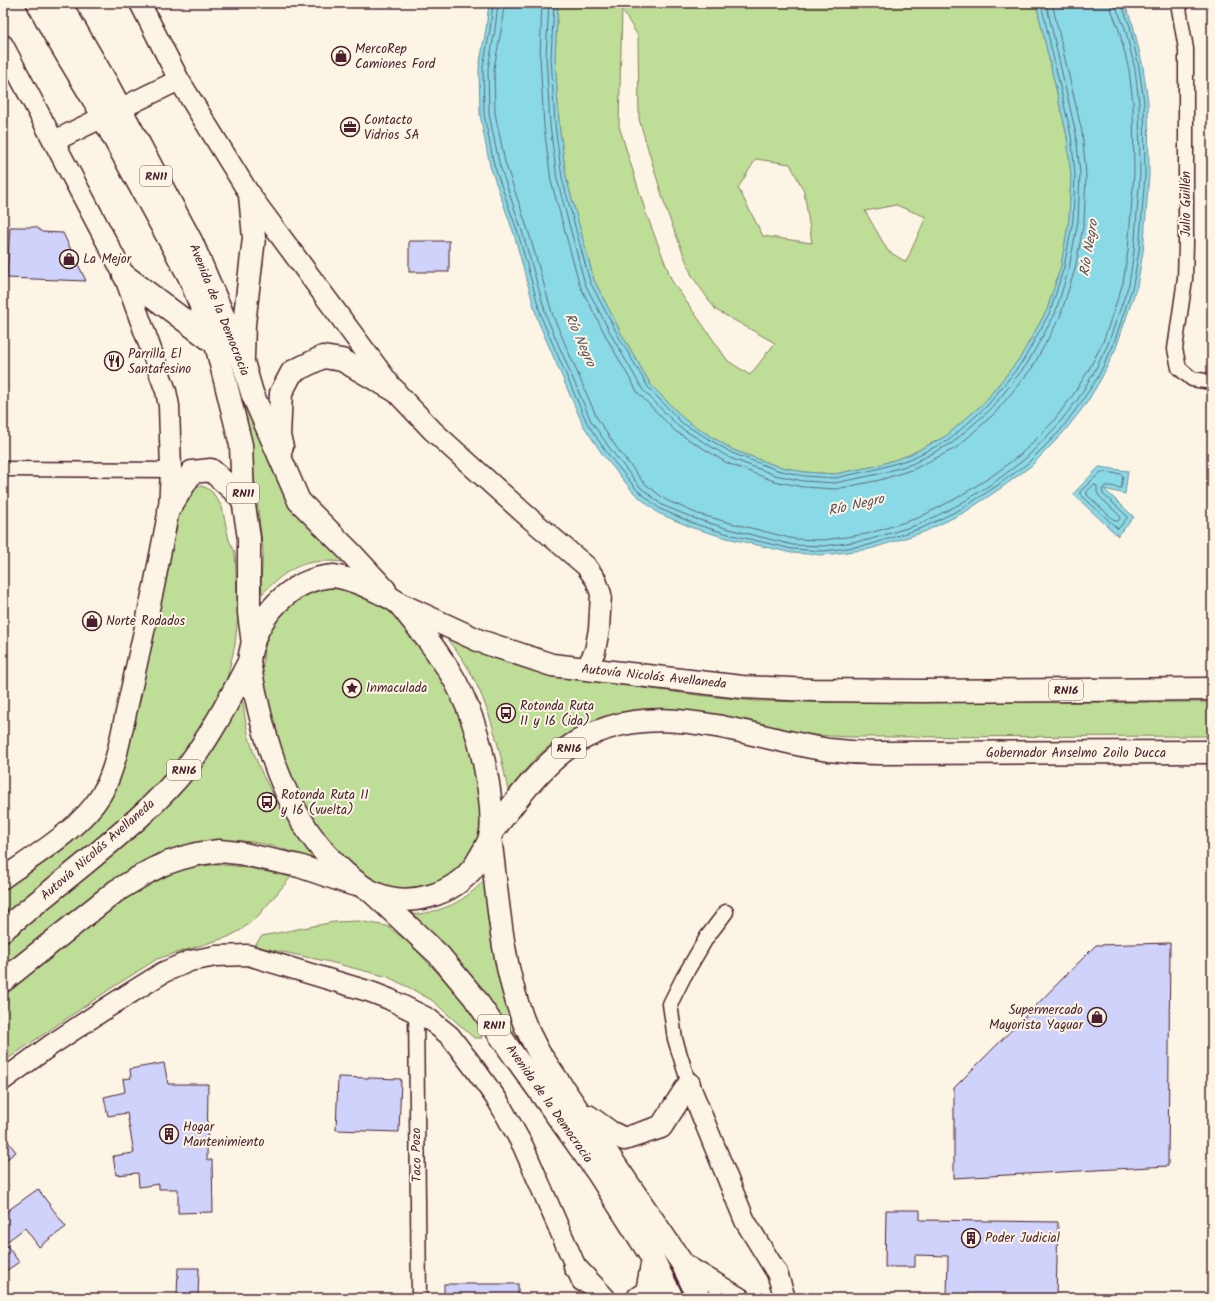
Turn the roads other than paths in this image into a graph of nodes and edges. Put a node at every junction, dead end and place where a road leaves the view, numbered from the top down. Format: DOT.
graph roads {
  1 [pos="38,3"];
  2 [pos="60,3"];
  3 [pos="140,3"];
  4 [pos="1178,3"];
  5 [pos="3,45"];
  6 [pos="179,80"];
  7 [pos="111,113"];
  8 [pos="54,141"];
  9 [pos="250,195"];
  10 [pos="124,275"];
  11 [pos="216,344"];
  12 [pos="243,362"];
  13 [pos="1212,382"];
  14 [pos="394,390"];
  15 [pos="3,469"];
  16 [pos="172,470"];
  17 [pos="288,475"];
  18 [pos="243,499"];
  19 [pos="169,509"];
  20 [pos="398,602"];
  21 [pos="251,653"];
  22 [pos="586,669"];
  23 [pos="1212,689"];
  24 [pos="1212,752"];
  25 [pos="490,835"];
  26 [pos="3,878"];
  27 [pos="370,890"];
  28 [pos="726,912"];
  29 [pos="3,930"];
  30 [pos="3,981"];
  31 [pos="416,1012"];
  32 [pos="3,1080"];
  33 [pos="689,1084"];
  34 [pos="577,1108"];
  35 [pos="653,1259"];
  36 [pos="682,1263"];
  37 [pos="575,1266"];
  38 [pos="418,1298"];
  39 [pos="590,1298"];
  40 [pos="604,1298"];
  41 [pos="638,1298"];
  42 [pos="672,1298"];
  43 [pos="699,1298"];
  44 [pos="740,1298"];
  45 [pos="785,1298"];
  1 -- 7 [label="highway, Avenida de la Democracia / RN11"];
  2 -- 7 [label="highway, Avenida de la Democracia / RN11"];
  3 -- 6 [label="street"];
  4 -- 13 [label="street, Julio Guillén"];
  5 -- 8 [label="street"];
  6 -- 7 [label="street"];
  6 -- 9 [label="street"];
  7 -- 8 [label="street"];
  7 -- 11 [label="highway, Avenida de la Democracia / RN11"];
  7 -- 12 [label="highway, Avenida de la Democracia / RN11"];
  8 -- 10 [label="street"];
  9 -- 12 [label="highway"];
  9 -- 14 [label="street"];
  10 -- 11 [label="highway"];
  10 -- 16 [label="street"];
  11 -- 18 [label="highway, Avenida de la Democracia / RN11"];
  12 -- 17 [label="highway, Avenida de la Democracia / RN11"];
  14 -- 17 [label="highway"];
  14 -- 22 [label="street"];
  15 -- 16 [label="street"];
  16 -- 19 [label="street"];
  17 -- 20 [label="highway, Avenida de la Democracia / RN11"];
  18 -- 19 [label="highway"];
  18 -- 21 [label="highway, Avenida de la Democracia / RN11"];
  19 -- 26 [label="street"];
  20 -- 21 [label="highway, RN11"];
  20 -- 22 [label="highway, Autovía Nicolás Avellaneda / RN16"];
  20 -- 25 [label="highway, RN11"];
  21 -- 27 [label="highway, RN11"];
  21 -- 29 [label="highway, Autovía Nicolás Avellaneda / RN16"];
  22 -- 23 [label="highway, Autovía Nicolás Avellaneda / RN16"];
  24 -- 25 [label="highway, Gobernador Anselmo Zoilo Ducca / RN16"];
  25 -- 27 [label="highway, RN11"];
  25 -- 34 [label="highway, Avenida de la Democracia / RN11"];
  27 -- 30 [label="highway"];
  27 -- 35 [label="highway, Avenida de la Democracia / RN11"];
  28 -- 33 [label="street"];
  31 -- 32 [label="street"];
  31 -- 37 [label="street"];
  31 -- 38 [label="street, Taco Pozo"];
  33 -- 34 [label="highway"];
  33 -- 45 [label="street"];
  34 -- 36 [label="highway, Avenida de la Democracia / RN11"];
  35 -- 41 [label="highway"];
  35 -- 42 [label="highway, Avenida de la Democracia / RN11"];
  36 -- 43 [label="highway, Avenida de la Democracia / RN11"];
  36 -- 44 [label="street, Avenida de la Democracia"];
  37 -- 39 [label="street"];
  37 -- 40 [label="highway"];
}
